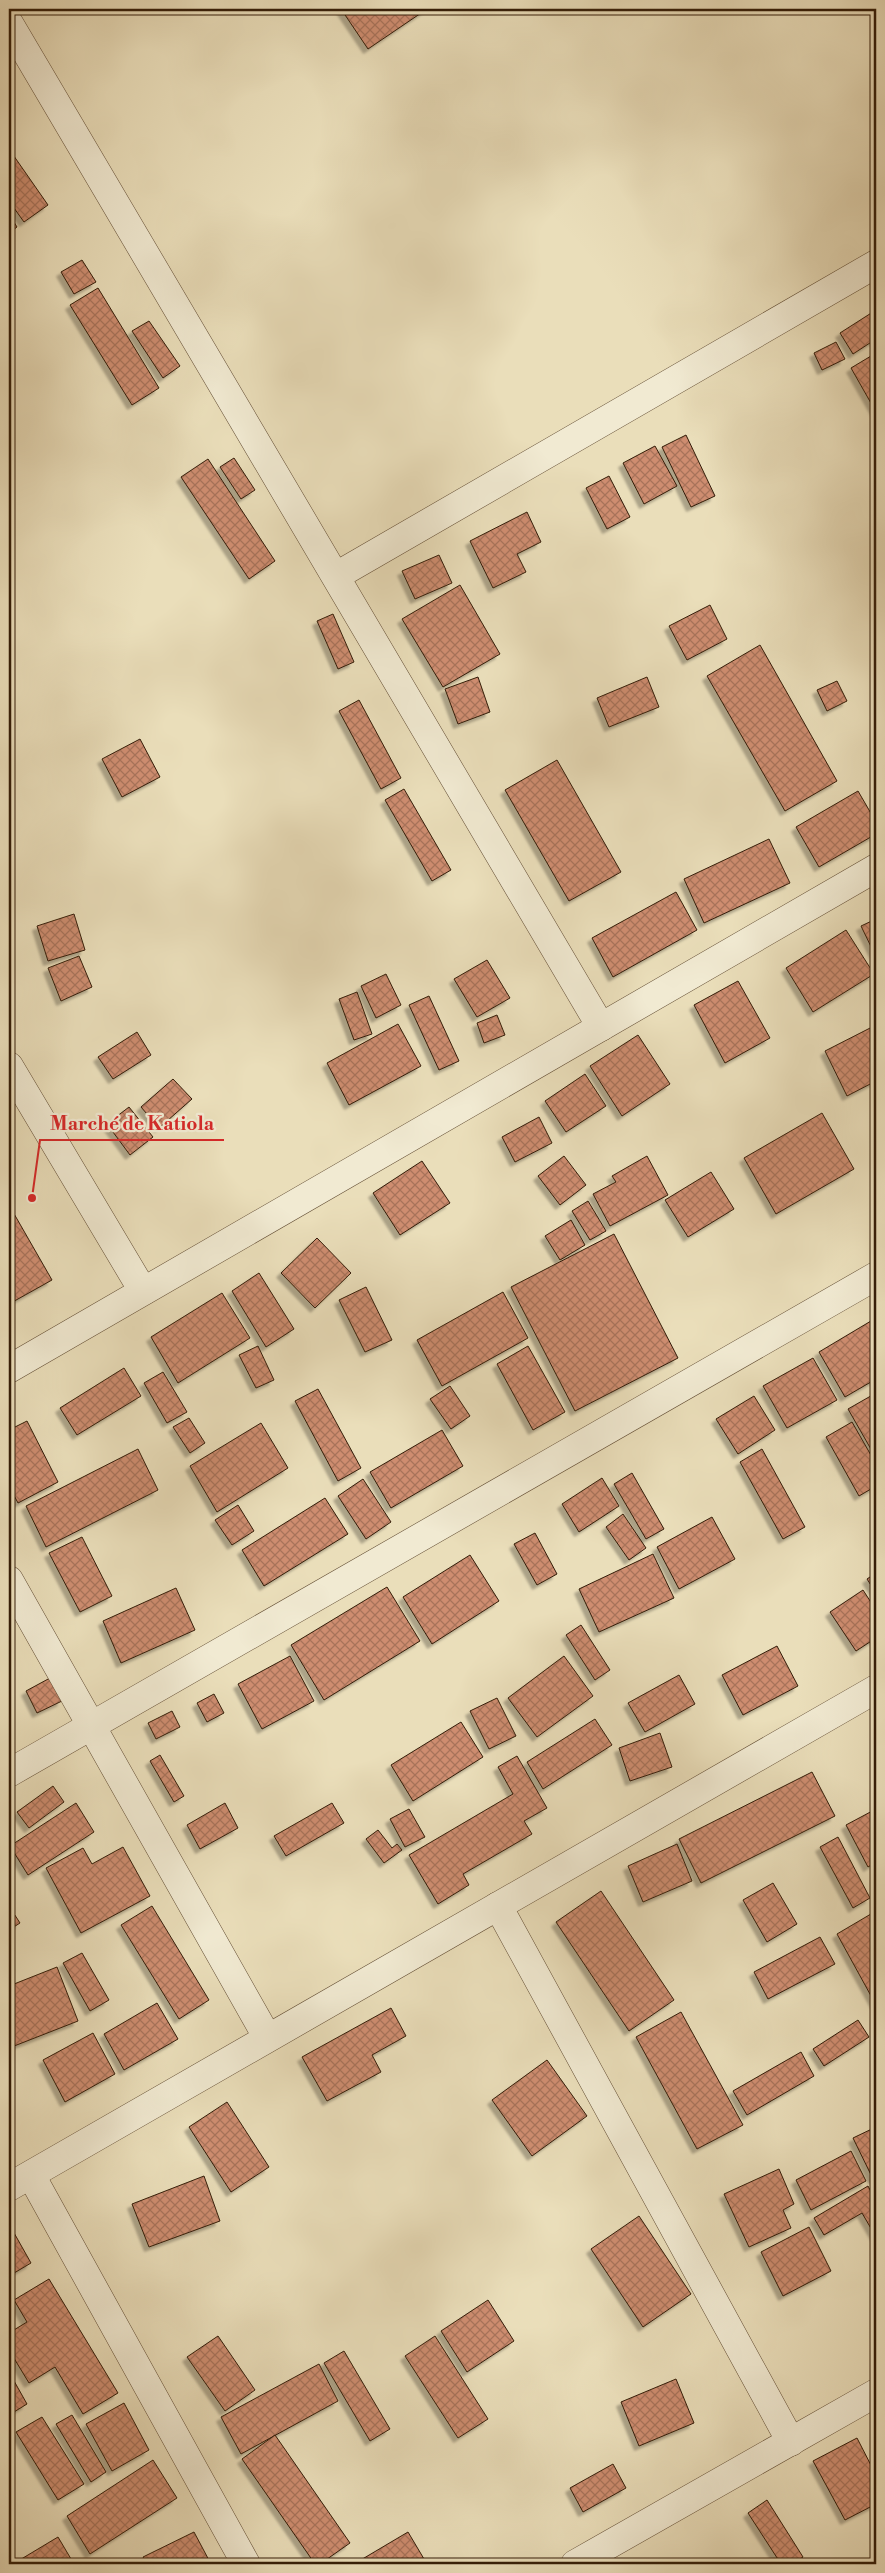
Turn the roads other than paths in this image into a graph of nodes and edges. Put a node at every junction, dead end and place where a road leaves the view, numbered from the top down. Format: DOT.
graph roads {
  1 [pos="9,22"];
  2 [pos="876,264"];
  3 [pos="336,576"];
  4 [pos="876,868"];
  5 [pos="601,1027"];
  6 [pos="9,1066"];
  7 [pos="876,1276"];
  8 [pos="143,1292"];
  9 [pos="9,1369"];
  10 [pos="9,1580"];
  11 [pos="876,1689"];
  12 [pos="90,1726"];
  13 [pos="9,1773"];
  14 [pos="498,1906"];
  15 [pos="267,2037"];
  16 [pos="20,2181"];
  17 [pos="876,2392"];
  18 [pos="791,2442"];
  19 [pos="246,2564"];
  20 [pos="575,2564"];
  1 -- 3 [label="street"];
  2 -- 3 [label="street"];
  3 -- 5 [label="street"];
  4 -- 5 [label="street"];
  5 -- 8 [label="street"];
  6 -- 8 [label="street"];
  7 -- 12 [label="street"];
  8 -- 9 [label="street"];
  10 -- 12 [label="street"];
  11 -- 14 [label="street"];
  12 -- 13 [label="street"];
  12 -- 15 [label="street"];
  14 -- 15 [label="street"];
  14 -- 18 [label="street"];
  15 -- 16 [label="street"];
  16 -- 19 [label="street"];
  17 -- 18 [label="street"];
  18 -- 20 [label="street"];
}
